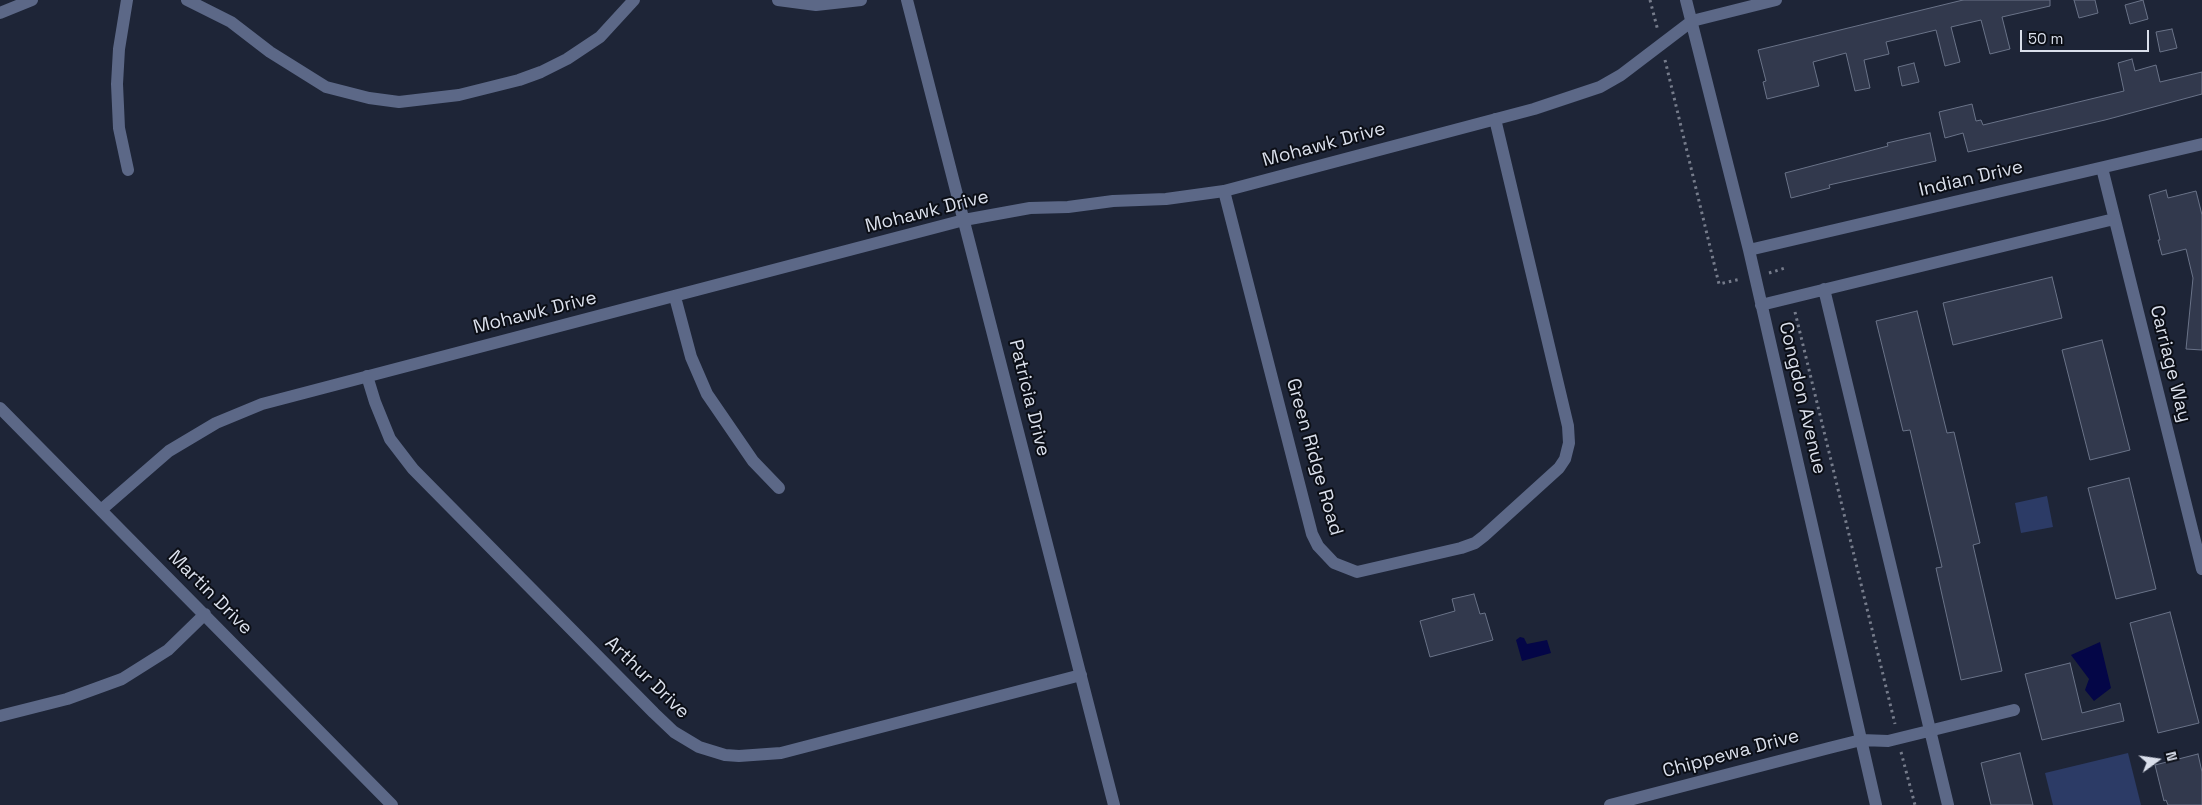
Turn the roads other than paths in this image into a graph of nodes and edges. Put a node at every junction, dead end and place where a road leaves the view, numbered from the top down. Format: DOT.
graph roads {
  1 [pos="32,0"];
  2 [pos="127,0"];
  3 [pos="187,0"];
  4 [pos="634,0"];
  5 [pos="778,0"];
  6 [pos="861,0"];
  7 [pos="907,0"];
  8 [pos="1686,0"];
  9 [pos="1776,0"];
  10 [pos="0,13"];
  11 [pos="1692,21"];
  12 [pos="1495,119"];
  13 [pos="2202,144"];
  14 [pos="2102,168"];
  15 [pos="128,170"];
  16 [pos="1224,191"];
  17 [pos="2114,219"];
  18 [pos="964,220"];
  19 [pos="1749,250"];
  20 [pos="1824,289"];
  21 [pos="675,297"];
  22 [pos="1761,304"];
  23 [pos="367,376"];
  24 [pos="0,408"];
  25 [pos="779,488"];
  26 [pos="101,510"];
  27 [pos="2202,569"];
  28 [pos="205,614"];
  29 [pos="1081,675"];
  30 [pos="2014,710"];
  31 [pos="0,716"];
  32 [pos="1932,731"];
  33 [pos="1862,740"];
  34 [pos="385,802"];
  35 [pos="1114,805"];
  36 [pos="1610,805"];
  37 [pos="1876,805"];
  38 [pos="1948,805"];
  1 -- 10 [label="street"];
  2 -- 15 [label="street"];
  3 -- 4 [label="street"];
  5 -- 6 [label="street"];
  7 -- 18 [label="street, Patricia Drive"];
  8 -- 11 [label="street, Congdon Avenue"];
  9 -- 11 [label="street, Mohawk Drive"];
  11 -- 12 [label="street, Mohawk Drive"];
  11 -- 19 [label="street, Congdon Avenue"];
  12 -- 16 [label="street, Mohawk Drive"];
  12 -- 16 [label="street, Green Ridge Road"];
  13 -- 14 [label="street, Indian Drive"];
  14 -- 17 [label="street, Carriage Way"];
  14 -- 19 [label="street, Indian Drive"];
  16 -- 18 [label="street, Mohawk Drive"];
  17 -- 20 [label="street"];
  17 -- 27 [label="street, Carriage Way"];
  18 -- 21 [label="street, Mohawk Drive"];
  18 -- 29 [label="street, Patricia Drive"];
  19 -- 22 [label="street, Congdon Avenue"];
  20 -- 22 [label="street"];
  20 -- 32 [label="street"];
  21 -- 23 [label="street, Mohawk Drive"];
  21 -- 25 [label="street"];
  22 -- 33 [label="street, Congdon Avenue"];
  23 -- 26 [label="street, Mohawk Drive"];
  23 -- 29 [label="street, Arthur Drive"];
  24 -- 26 [label="street, Martin Drive"];
  26 -- 28 [label="street, Martin Drive"];
  28 -- 31 [label="street"];
  28 -- 34 [label="street, Martin Drive"];
  29 -- 35 [label="street, Patricia Drive"];
  30 -- 32 [label="street, Chippewa Drive"];
  32 -- 33 [label="street, Chippewa Drive"];
  32 -- 38 [label="street"];
  33 -- 36 [label="street, Chippewa Drive"];
  33 -- 37 [label="street, Congdon Avenue"];
}
